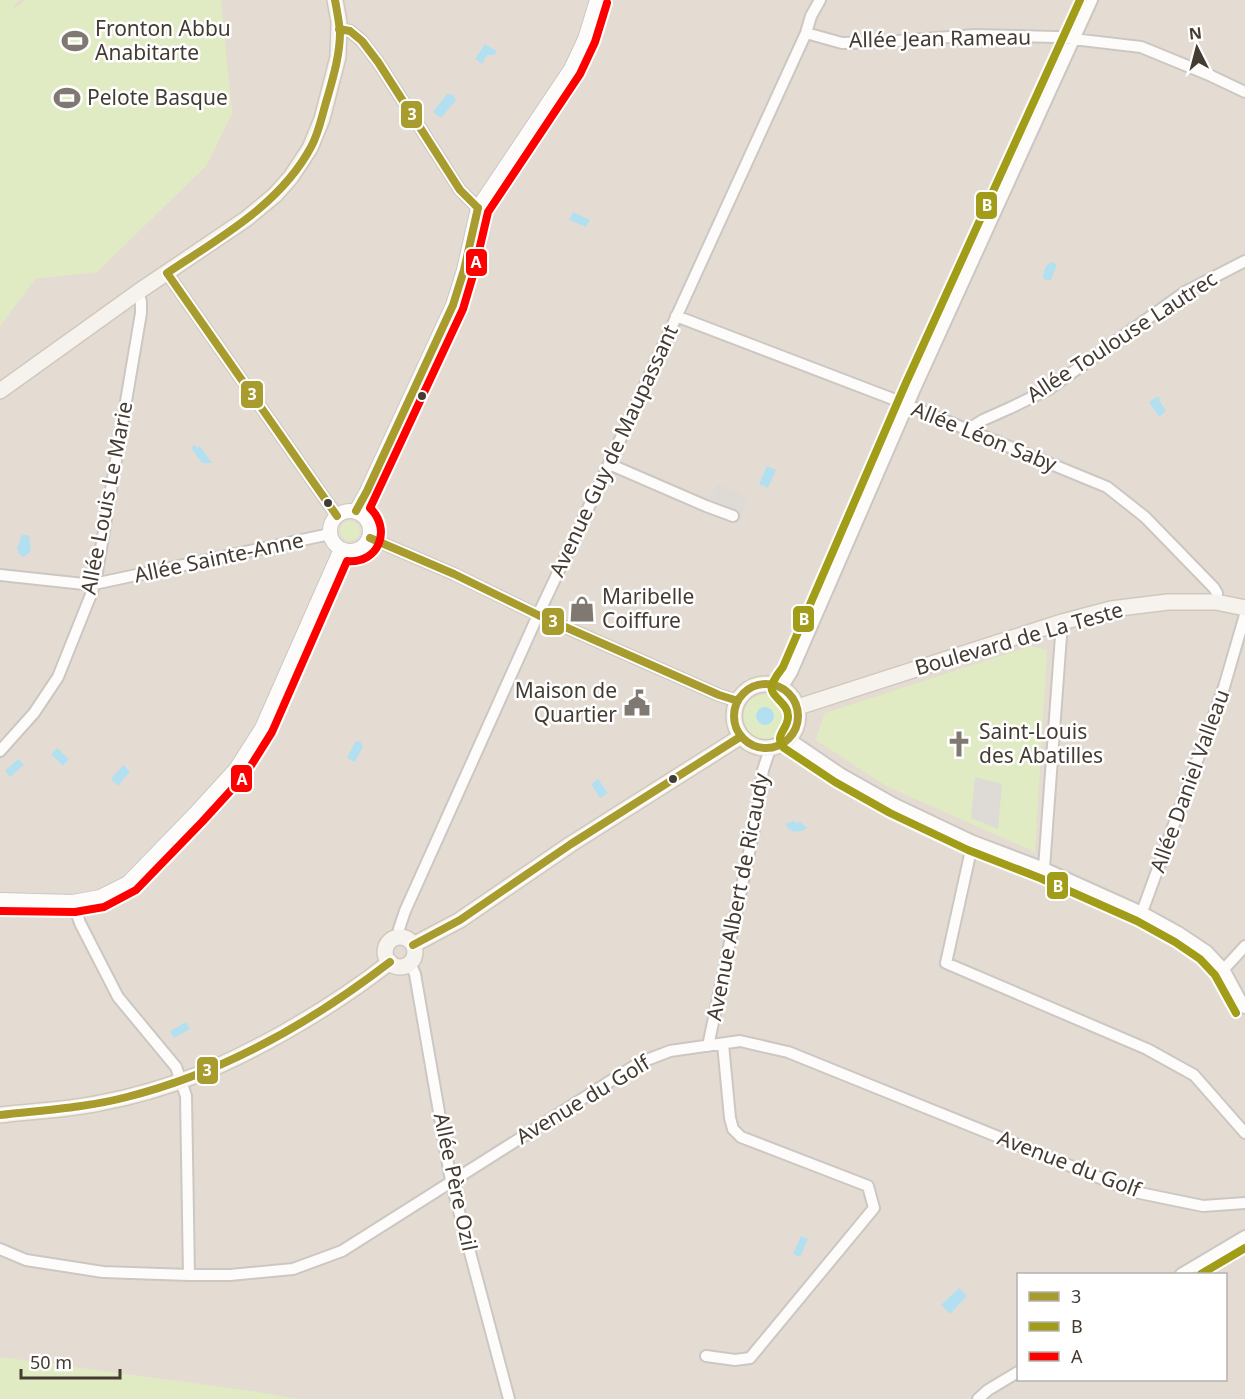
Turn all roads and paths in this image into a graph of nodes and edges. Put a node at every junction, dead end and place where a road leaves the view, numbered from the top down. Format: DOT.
graph roads {
  1 [pos="335,0"];
  2 [pos="597,0"];
  3 [pos="819,0"];
  4 [pos="1092,0"];
  5 [pos="339,29"];
  6 [pos="806,33"];
  7 [pos="1074,40"];
  8 [pos="1245,92"];
  9 [pos="478,208"];
  10 [pos="1245,261"];
  11 [pos="167,273"];
  12 [pos="138,292"];
  13 [pos="676,316"];
  14 [pos="0,391"];
  15 [pos="908,405"];
  16 [pos="967,430"];
  17 [pos="609,464"];
  18 [pos="356,512"];
  19 [pos="337,516"];
  20 [pos="733,516"];
  21 [pos="330,534"];
  22 [pos="370,538"];
  23 [pos="340,549"];
  24 [pos="0,575"];
  25 [pos="94,584"];
  26 [pos="1216,602"];
  27 [pos="1245,608"];
  28 [pos="538,615"];
  29 [pos="1245,615"];
  30 [pos="1062,622"];
  31 [pos="782,687"];
  32 [pos="738,700"];
  33 [pos="798,707"];
  34 [pos="741,737"];
  35 [pos="790,739"];
  36 [pos="770,749"];
  37 [pos="0,751"];
  38 [pos="973,841"];
  39 [pos="1044,868"];
  40 [pos="0,900"];
  41 [pos="73,902"];
  42 [pos="1142,912"];
  43 [pos="398,937"];
  44 [pos="413,945"];
  45 [pos="1245,946"];
  46 [pos="390,962"];
  47 [pos="410,963"];
  48 [pos="1224,969"];
  49 [pos="1245,1008"];
  50 [pos="723,1044"];
  51 [pos="708,1046"];
  52 [pos="182,1082"];
  53 [pos="0,1115"];
  54 [pos="1245,1133"];
  55 [pos="451,1182"];
  56 [pos="1245,1203"];
  57 [pos="1245,1236"];
  58 [pos="0,1249"];
  59 [pos="1184,1273"];
  60 [pos="189,1275"];
  61 [pos="706,1356"];
  62 [pos="1017,1373"];
  63 [pos="509,1399"];
  64 [pos="978,1399"];
  1 -- 5 [label="main road"];
  2 -- 9 [label="street"];
  3 -- 6 [label="street, Avenue Guy de Maupassant"];
  4 -- 7 [label="street"];
  5 -- 9 [label="street"];
  5 -- 11 [label="main road"];
  6 -- 7 [label="street, Allée Jean Rameau"];
  6 -- 13 [label="street, Avenue Guy de Maupassant"];
  7 -- 8 [label="street, Allée Jean Rameau"];
  7 -- 15 [label="street"];
  9 -- 18 [label="street"];
  10 -- 16 [label="street, Allée Toulouse Lautrec"];
  11 -- 12 [label="main road"];
  11 -- 19 [label="street"];
  12 -- 14 [label="main road"];
  12 -- 25 [label="street, Allée Louis Le Marie"];
  13 -- 15 [label="street, Allée Léon Saby"];
  13 -- 17 [label="street, Avenue Guy de Maupassant"];
  15 -- 16 [label="street, Allée Léon Saby"];
  15 -- 31 [label="street"];
  16 -- 26 [label="street, Allée Léon Saby"];
  17 -- 20 [label="street"];
  17 -- 28 [label="street, Avenue Guy de Maupassant"];
  18 -- 19 [label="street"];
  18 -- 22 [label="street"];
  19 -- 21 [label="street"];
  21 -- 23 [label="street"];
  21 -- 25 [label="street, Allée Sainte-Anne"];
  22 -- 23 [label="street"];
  22 -- 28 [label="street"];
  23 -- 41 [label="street"];
  24 -- 25 [label="street, Allée Sainte-Anne"];
  25 -- 37 [label="street, Allée Louis Le Marie"];
  26 -- 27 [label="main road, Boulevard de La Teste"];
  26 -- 30 [label="main road, Boulevard de La Teste"];
  28 -- 32 [label="street"];
  28 -- 43 [label="street, Avenue Guy de Maupassant"];
  29 -- 42 [label="street, Allée Daniel Valleau"];
  30 -- 33 [label="main road, Boulevard de La Teste"];
  30 -- 39 [label="street"];
  31 -- 32 [label="main road"];
  31 -- 33 [label="main road"];
  32 -- 34 [label="main road"];
  33 -- 35 [label="main road"];
  34 -- 36 [label="main road"];
  34 -- 44 [label="main road"];
  35 -- 36 [label="main road"];
  35 -- 38 [label="street"];
  36 -- 51 [label="street, Avenue Albert de Ricaudy"];
  38 -- 39 [label="street"];
  38 -- 54 [label="street"];
  39 -- 42 [label="street"];
  40 -- 41 [label="street"];
  41 -- 52 [label="street"];
  42 -- 48 [label="street"];
  43 -- 44 [label="main road"];
  43 -- 46 [label="main road"];
  44 -- 47 [label="main road"];
  45 -- 48 [label="street"];
  46 -- 47 [label="main road"];
  46 -- 52 [label="main road"];
  47 -- 55 [label="street, Allée Père Ozil"];
  48 -- 49 [label="street"];
  50 -- 51 [label="street, Avenue du Golf"];
  50 -- 56 [label="street, Avenue du Golf"];
  50 -- 61 [label="street"];
  51 -- 55 [label="street, Avenue du Golf"];
  52 -- 53 [label="main road"];
  52 -- 60 [label="street"];
  55 -- 60 [label="street, Avenue du Golf"];
  55 -- 63 [label="street, Allée Père Ozil"];
  57 -- 59 [label="street"];
  58 -- 60 [label="street, Avenue du Golf"];
  62 -- 64 [label="street"];
}
